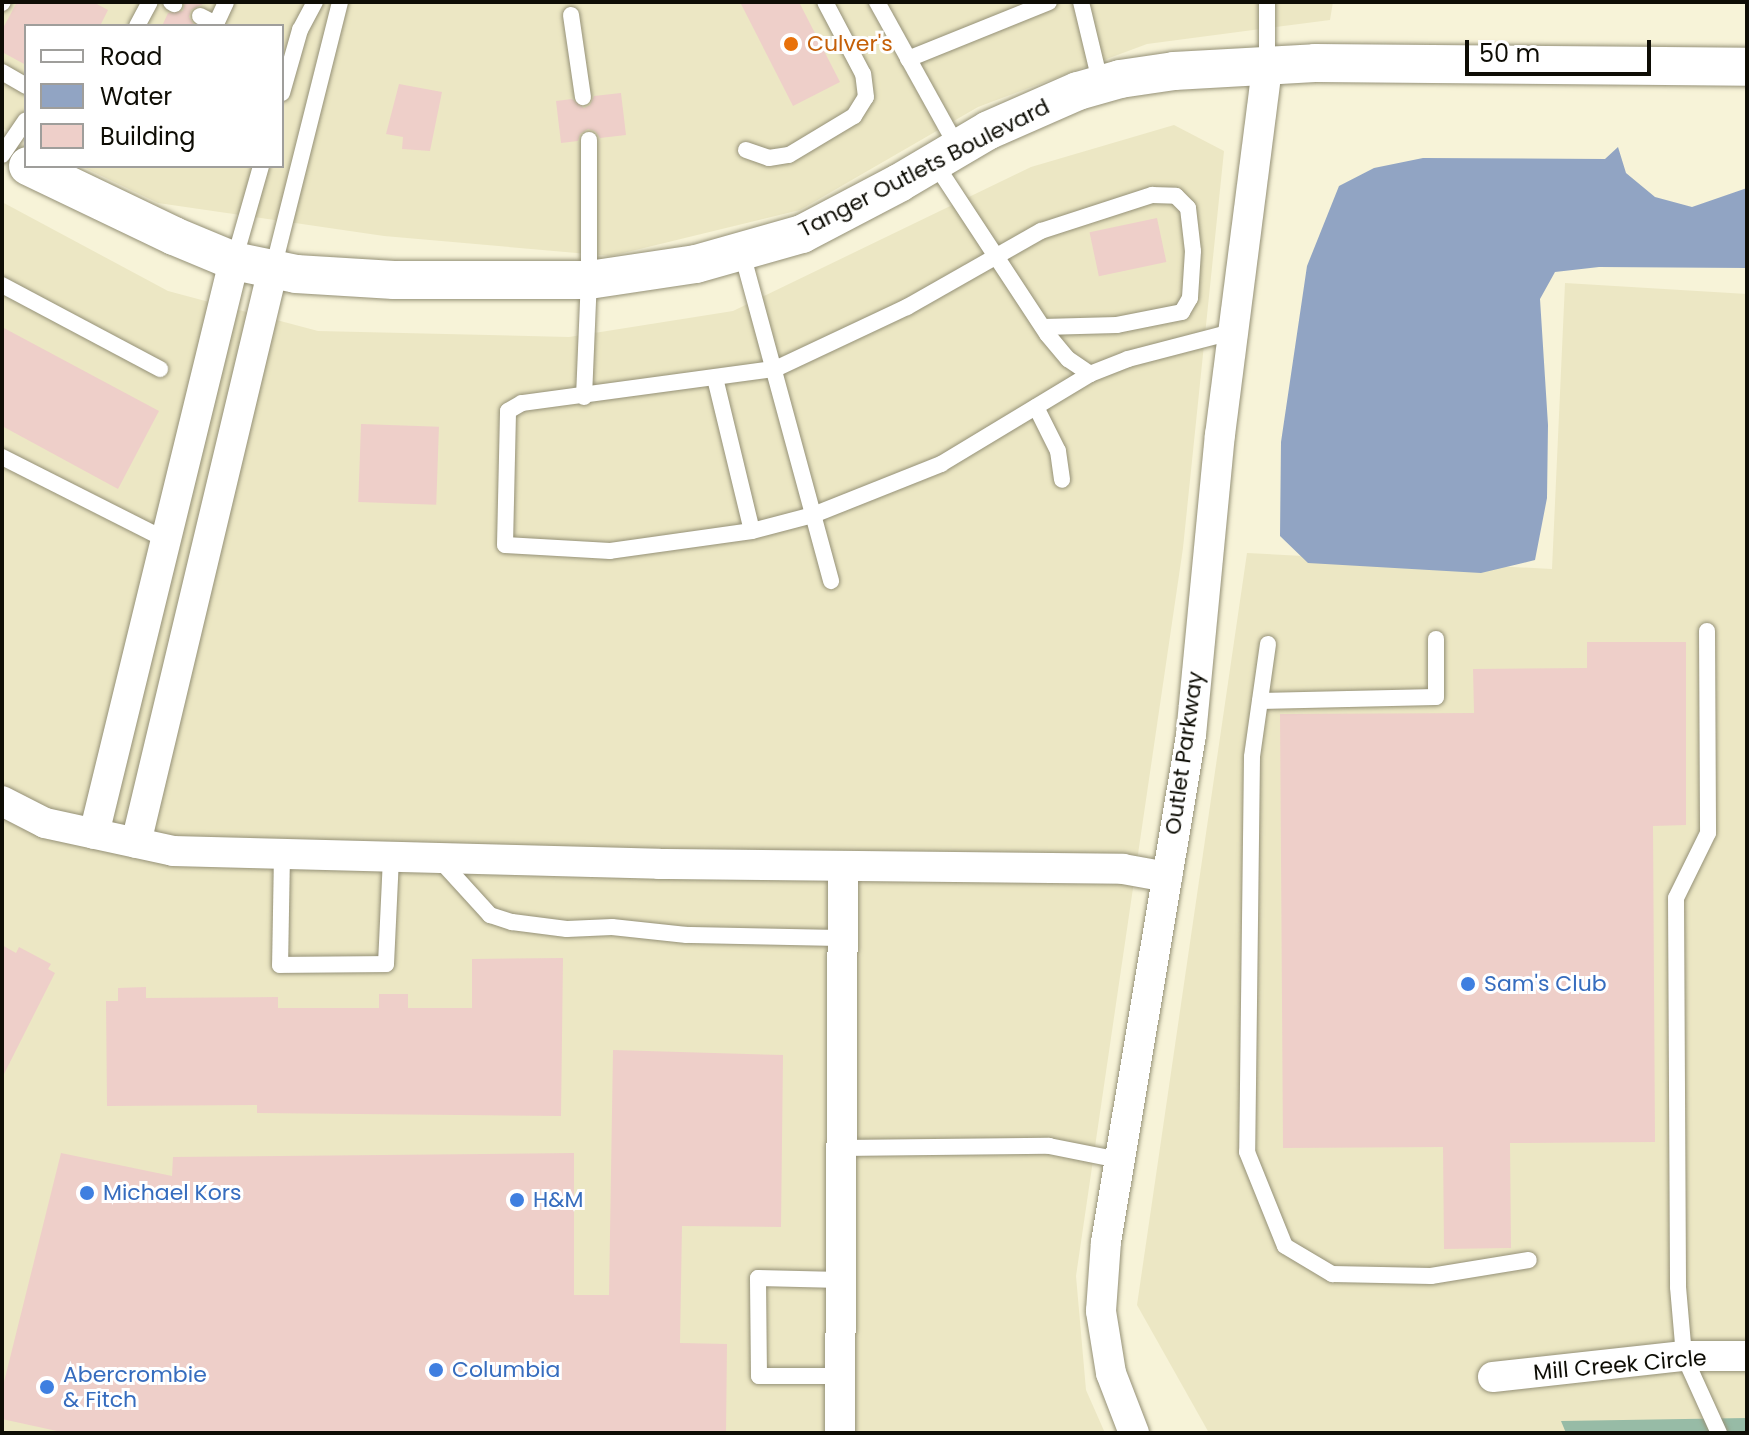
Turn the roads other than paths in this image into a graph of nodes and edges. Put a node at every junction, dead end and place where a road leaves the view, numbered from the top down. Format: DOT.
graph roads {
  1 [pos="150,2"];
  2 [pos="226,2"];
  3 [pos="315,2"];
  4 [pos="340,2"];
  5 [pos="825,2"];
  6 [pos="877,2"];
  7 [pos="1049,2"];
  8 [pos="1081,2"];
  9 [pos="1267,2"];
  10 [pos="571,15"];
  11 [pos="200,16"];
  12 [pos="142,24"];
  13 [pos="214,24"];
  14 [pos="216,24"];
  15 [pos="908,59"];
  16 [pos="1267,66"];
  17 [pos="1747,67"];
  18 [pos="2,72"];
  19 [pos="24,85"];
  20 [pos="1101,85"];
  21 [pos="284,86"];
  22 [pos="583,97"];
  23 [pos="24,125"];
  24 [pos="589,140"];
  25 [pos="746,150"];
  26 [pos="946,155"];
  27 [pos="12,158"];
  28 [pos="34,168"];
  29 [pos="260,168"];
  30 [pos="742,253"];
  31 [pos="994,255"];
  32 [pos="234,261"];
  33 [pos="273,269"];
  34 [pos="589,280"];
  35 [pos="2,285"];
  36 [pos="1043,327"];
  37 [pos="1232,332"];
  38 [pos="160,369"];
  39 [pos="775,369"];
  40 [pos="1090,374"];
  41 [pos="715,378"];
  42 [pos="584,397"];
  43 [pos="1036,407"];
  44 [pos="2,457"];
  45 [pos="1062,480"];
  46 [pos="813,515"];
  47 [pos="752,531"];
  48 [pos="166,540"];
  49 [pos="831,581"];
  50 [pos="1707,631"];
  51 [pos="1436,639"];
  52 [pos="1268,644"];
  53 [pos="1260,701"];
  54 [pos="2,801"];
  55 [pos="94,834"];
  56 [pos="136,843"];
  57 [pos="282,854"];
  58 [pos="391,857"];
  59 [pos="439,859"];
  60 [pos="843,866"];
  61 [pos="1167,877"];
  62 [pos="843,938"];
  63 [pos="841,1148"];
  64 [pos="1119,1160"];
  65 [pos="1529,1260"];
  66 [pos="841,1280"];
  67 [pos="1684,1356"];
  68 [pos="1747,1356"];
  69 [pos="840,1376"];
  70 [pos="1493,1377"];
  71 [pos="840,1433"];
  72 [pos="1134,1433"];
  73 [pos="1719,1433"];
  1 -- 12 [label="lane"];
  2 -- 14 [label="lane"];
  3 -- 21 [label="lane"];
  4 -- 33 [label="lane"];
  5 -- 25 [label="lane"];
  6 -- 15 [label="lane"];
  7 -- 15 [label="lane"];
  8 -- 20 [label="lane"];
  9 -- 16 [label="lane"];
  10 -- 22 [label="lane"];
  11 -- 13 [label="lane"];
  15 -- 26 [label="lane"];
  16 -- 17 [label="street, Tanger Outlets Boulevard"];
  16 -- 20 [label="street, Tanger Outlets Boulevard"];
  16 -- 37 [label="street, Outlet Parkway"];
  18 -- 19 [label="lane"];
  20 -- 26 [label="street, Tanger Outlets Boulevard"];
  23 -- 27 [label="lane"];
  24 -- 34 [label="lane"];
  26 -- 30 [label="street, Tanger Outlets Boulevard"];
  26 -- 31 [label="lane"];
  28 -- 32 [label="street, Tanger Outlets Boulevard"];
  29 -- 32 [label="lane"];
  30 -- 34 [label="street, Tanger Outlets Boulevard"];
  30 -- 39 [label="lane"];
  31 -- 36 [label="lane"];
  31 -- 36 [label="lane"];
  31 -- 39 [label="lane"];
  32 -- 33 [label="street, Tanger Outlets Boulevard"];
  32 -- 48 [label="street"];
  33 -- 34 [label="street, Tanger Outlets Boulevard"];
  33 -- 56 [label="street"];
  34 -- 42 [label="lane"];
  35 -- 38 [label="lane"];
  36 -- 40 [label="lane"];
  37 -- 40 [label="lane"];
  37 -- 61 [label="street, Outlet Parkway"];
  39 -- 41 [label="lane"];
  39 -- 46 [label="lane"];
  40 -- 43 [label="lane"];
  41 -- 42 [label="lane"];
  41 -- 47 [label="lane"];
  42 -- 47 [label="lane"];
  43 -- 45 [label="lane"];
  43 -- 46 [label="lane"];
  44 -- 48 [label="lane"];
  46 -- 47 [label="lane"];
  46 -- 49 [label="lane"];
  48 -- 55 [label="street"];
  50 -- 67 [label="lane"];
  51 -- 53 [label="lane"];
  52 -- 53 [label="lane"];
  53 -- 65 [label="lane"];
  54 -- 55 [label="street"];
  55 -- 56 [label="street"];
  56 -- 57 [label="street"];
  57 -- 58 [label="street"];
  57 -- 58 [label="lane"];
  58 -- 59 [label="street"];
  59 -- 60 [label="street"];
  59 -- 62 [label="lane"];
  60 -- 61 [label="street"];
  60 -- 62 [label="street"];
  61 -- 64 [label="street, Outlet Parkway"];
  62 -- 63 [label="street"];
  63 -- 64 [label="lane"];
  63 -- 66 [label="street"];
  64 -- 72 [label="street, Outlet Parkway"];
  66 -- 69 [label="street"];
  66 -- 69 [label="lane"];
  67 -- 68 [label="street, Mill Creek Circle"];
  67 -- 70 [label="street, Mill Creek Circle"];
  67 -- 73 [label="lane"];
  69 -- 71 [label="street"];
}
